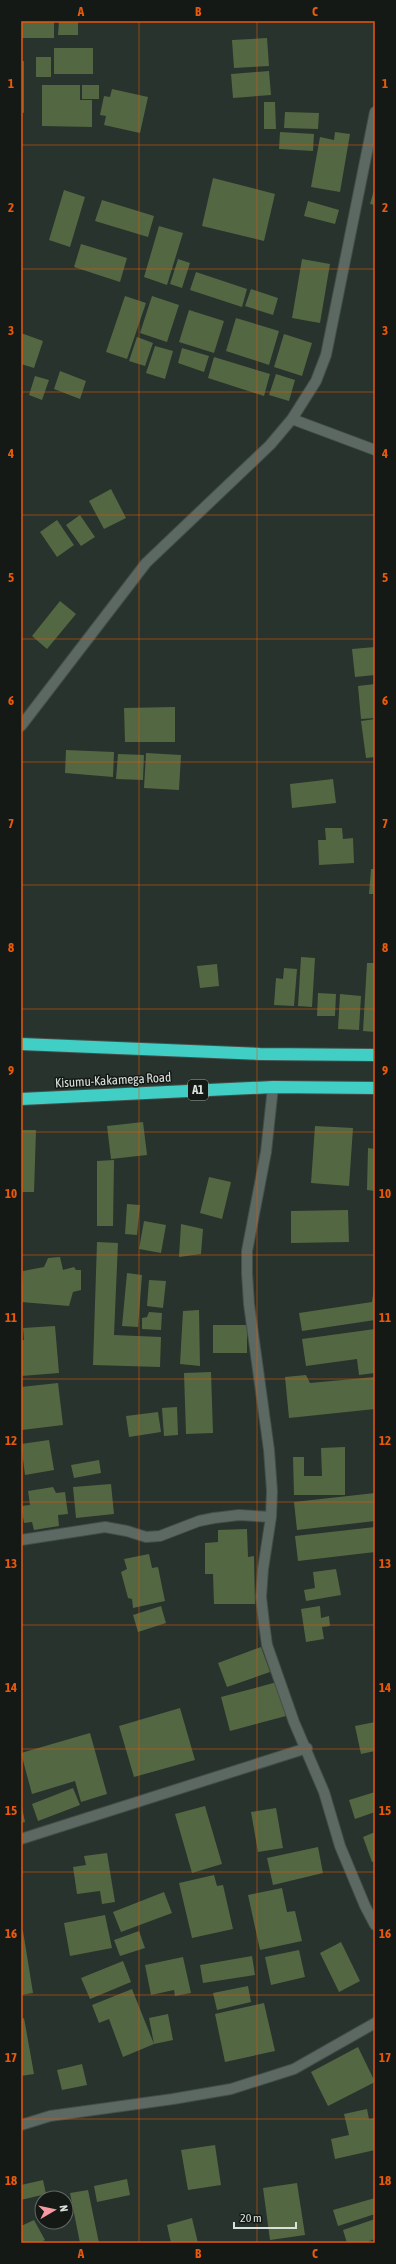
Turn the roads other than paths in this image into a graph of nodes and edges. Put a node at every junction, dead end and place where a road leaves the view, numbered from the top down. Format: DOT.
graph roads {
  1 [pos="375,112"];
  2 [pos="292,419"];
  3 [pos="375,450"];
  4 [pos="21,726"];
  5 [pos="21,1044"];
  6 [pos="375,1055"];
  7 [pos="273,1087"];
  8 [pos="375,1088"];
  9 [pos="21,1099"];
  10 [pos="271,1517"];
  11 [pos="21,1540"];
  12 [pos="306,1748"];
  13 [pos="21,1839"];
  14 [pos="375,1925"];
  15 [pos="375,2023"];
  16 [pos="21,2125"];
  1 -- 2 [label="street"];
  2 -- 3 [label="street"];
  2 -- 4 [label="street"];
  5 -- 6 [label="highway, Kisumu-Kakamega Road"];
  7 -- 8 [label="highway, Kisumu-Kakamega Road / A1"];
  7 -- 9 [label="highway, Kisumu-Kakamega Road / A1"];
  7 -- 10 [label="street"];
  10 -- 11 [label="street"];
  10 -- 12 [label="street"];
  12 -- 13 [label="street"];
  12 -- 14 [label="street"];
  15 -- 16 [label="street"];
}
